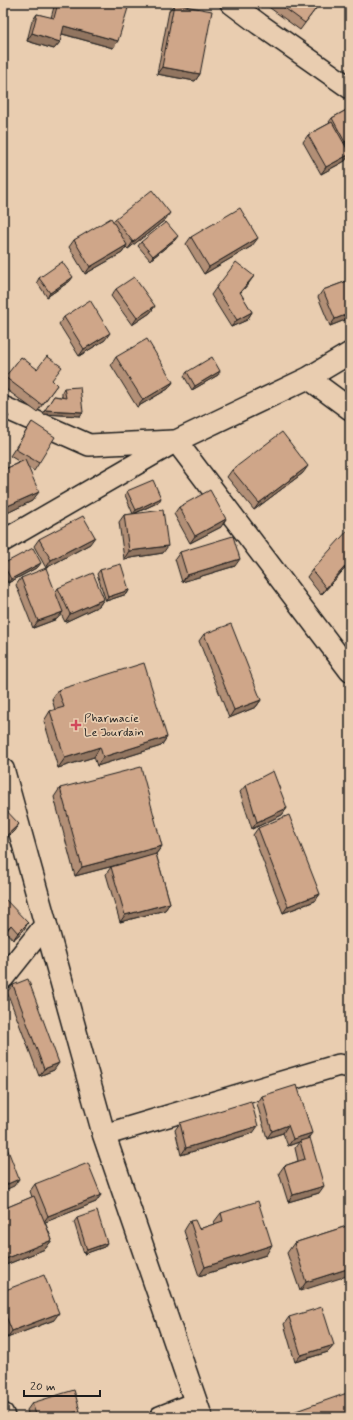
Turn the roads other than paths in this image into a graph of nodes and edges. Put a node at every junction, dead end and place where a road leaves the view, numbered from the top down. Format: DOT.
graph roads {
  1 [pos="231,3"];
  2 [pos="350,88"];
  3 [pos="350,353"];
  4 [pos="308,378"];
  5 [pos="3,407"];
  6 [pos="350,409"];
  7 [pos="176,441"];
  8 [pos="3,541"];
  9 [pos="350,671"];
  10 [pos="3,770"];
  11 [pos="46,924"];
  12 [pos="3,978"];
  13 [pos="350,1067"];
  14 [pos="104,1134"];
  15 [pos="198,1410"];
  16 [pos="3,1414"];
  17 [pos="4,1417"];
  18 [pos="160,1417"];
  1 -- 2 [label="street"];
  3 -- 4 [label="street"];
  4 -- 6 [label="street"];
  4 -- 7 [label="street"];
  5 -- 7 [label="street"];
  7 -- 8 [label="street"];
  7 -- 9 [label="street"];
  10 -- 11 [label="main road"];
  11 -- 12 [label="street"];
  11 -- 14 [label="main road"];
  13 -- 14 [label="street"];
  14 -- 15 [label="main road"];
  15 -- 18 [label="street"];
  16 -- 17 [label="street"];
}
